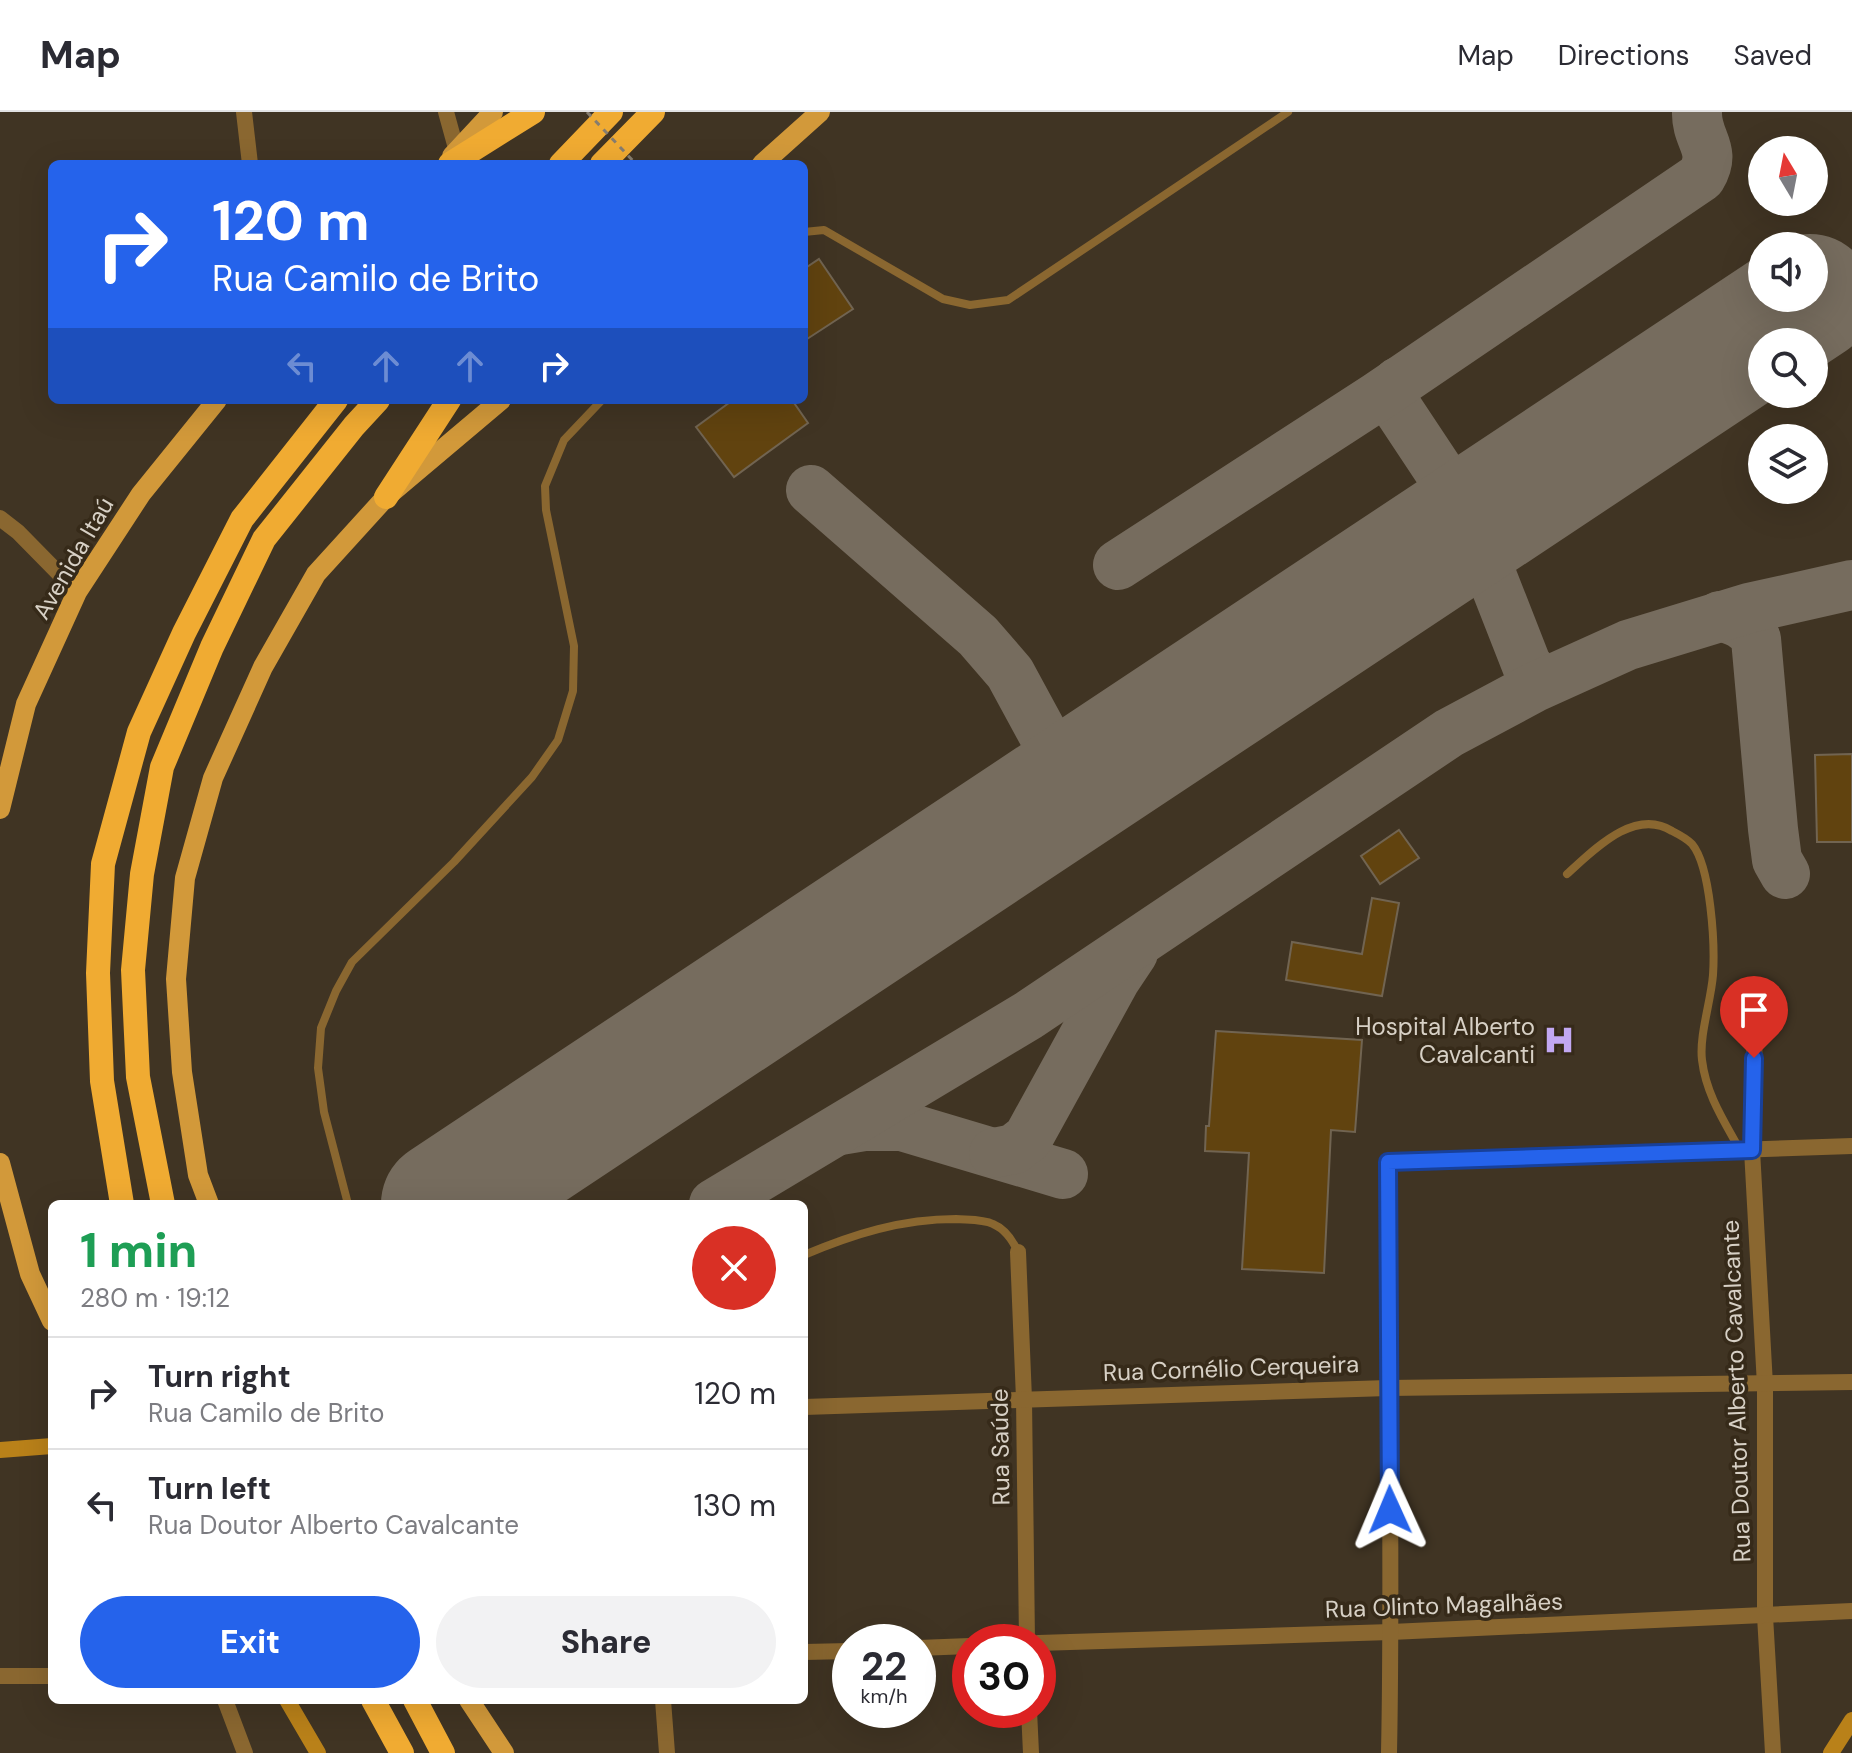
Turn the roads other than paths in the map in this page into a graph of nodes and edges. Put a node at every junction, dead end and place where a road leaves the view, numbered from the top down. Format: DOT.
graph roads {
  1 [pos="244,112"];
  2 [pos="446,112"];
  3 [pos="493,112"];
  4 [pos="533,112"];
  5 [pos="611,112"];
  6 [pos="653,112"];
  7 [pos="820,112"];
  8 [pos="1288,112"];
  9 [pos="250,160"];
  10 [pos="450,160"];
  11 [pos="565,160"];
  12 [pos="606,160"];
  13 [pos="766,160"];
  14 [pos="808,232"];
  15 [pos="214,404"];
  16 [pos="333,404"];
  17 [pos="374,404"];
  18 [pos="446,404"];
  19 [pos="496,404"];
  20 [pos="598,404"];
  21 [pos="386,497"];
  22 [pos="0,518"];
  23 [pos="77,592"];
  24 [pos="0,809"];
  25 [pos="1567,874"];
  26 [pos="1755,1027"];
  27 [pos="1852,1146"];
  28 [pos="1746,1150"];
  29 [pos="0,1163"];
  30 [pos="121,1200"];
  31 [pos="162,1200"];
  32 [pos="207,1200"];
  33 [pos="347,1200"];
  34 [pos="1018,1252"];
  35 [pos="808,1253"];
  36 [pos="48,1312"];
  37 [pos="1852,1382"];
  38 [pos="1765,1385"];
  39 [pos="1388,1388"];
  40 [pos="1024,1399"];
  41 [pos="808,1407"];
  42 [pos="48,1446"];
  43 [pos="0,1450"];
  44 [pos="1852,1611"];
  45 [pos="1765,1616"];
  46 [pos="1027,1624"];
  47 [pos="1391,1632"];
  48 [pos="1056,1642"];
  49 [pos="832,1651"];
  50 [pos="808,1652"];
  51 [pos="0,1676"];
  52 [pos="48,1676"];
  53 [pos="227,1704"];
  54 [pos="289,1704"];
  55 [pos="375,1704"];
  56 [pos="417,1704"];
  57 [pos="472,1704"];
  58 [pos="663,1704"];
  59 [pos="1852,1720"];
  60 [pos="1029,1728"];
  61 [pos="1030,1748"];
  62 [pos="245,1753"];
  63 [pos="318,1753"];
  64 [pos="402,1753"];
  65 [pos="443,1753"];
  66 [pos="504,1753"];
  67 [pos="667,1753"];
  68 [pos="1044,1753"];
  69 [pos="1389,1753"];
  70 [pos="1773,1753"];
  71 [pos="1831,1753"];
  1 -- 9 [label="street"];
  2 -- 10 [label="street"];
  3 -- 10 [label="main road"];
  4 -- 10 [label="highway"];
  5 -- 11 [label="highway"];
  6 -- 12 [label="highway"];
  7 -- 13 [label="main road"];
  8 -- 14 [label="lane"];
  15 -- 23 [label="main road, Avenida Itaú"];
  16 -- 30 [label="highway"];
  17 -- 31 [label="highway"];
  18 -- 21 [label="highway"];
  19 -- 21 [label="main road"];
  20 -- 33 [label="lane"];
  21 -- 32 [label="main road"];
  22 -- 23 [label="street"];
  23 -- 24 [label="main road, Avenida Itaú"];
  25 -- 28 [label="lane"];
  26 -- 28 [label="street, Rua Doutor Alberto Cavalcante"];
  27 -- 28 [label="street"];
  28 -- 38 [label="street, Rua Doutor Alberto Cavalcante"];
  28 -- 39 [label="street"];
  29 -- 36 [label="main road"];
  34 -- 35 [label="lane"];
  34 -- 40 [label="street, Rua Saúde"];
  37 -- 38 [label="street, Rua Cornélio Cerqueira"];
  38 -- 39 [label="street, Rua Cornélio Cerqueira"];
  38 -- 45 [label="street, Rua Doutor Alberto Cavalcante"];
  39 -- 40 [label="street, Rua Cornélio Cerqueira"];
  39 -- 47 [label="street"];
  40 -- 41 [label="street, Rua Cornélio Cerqueira"];
  40 -- 46 [label="street, Rua Saúde"];
  42 -- 43 [label="main road"];
  44 -- 45 [label="street, Rua Olinto Magalhães"];
  45 -- 47 [label="street, Rua Olinto Magalhães"];
  45 -- 70 [label="street, Rua Doutor Alberto Cavalcante"];
  47 -- 48 [label="street, Rua Olinto Magalhães"];
  47 -- 69 [label="street"];
  49 -- 50 [label="street"];
  51 -- 52 [label="street"];
  53 -- 62 [label="street"];
  54 -- 63 [label="main road"];
  55 -- 64 [label="highway"];
  56 -- 65 [label="highway"];
  57 -- 66 [label="main road"];
  58 -- 67 [label="street"];
  59 -- 71 [label="main road"];
  60 -- 61 [label="street"];
  61 -- 68 [label="street"];
}
